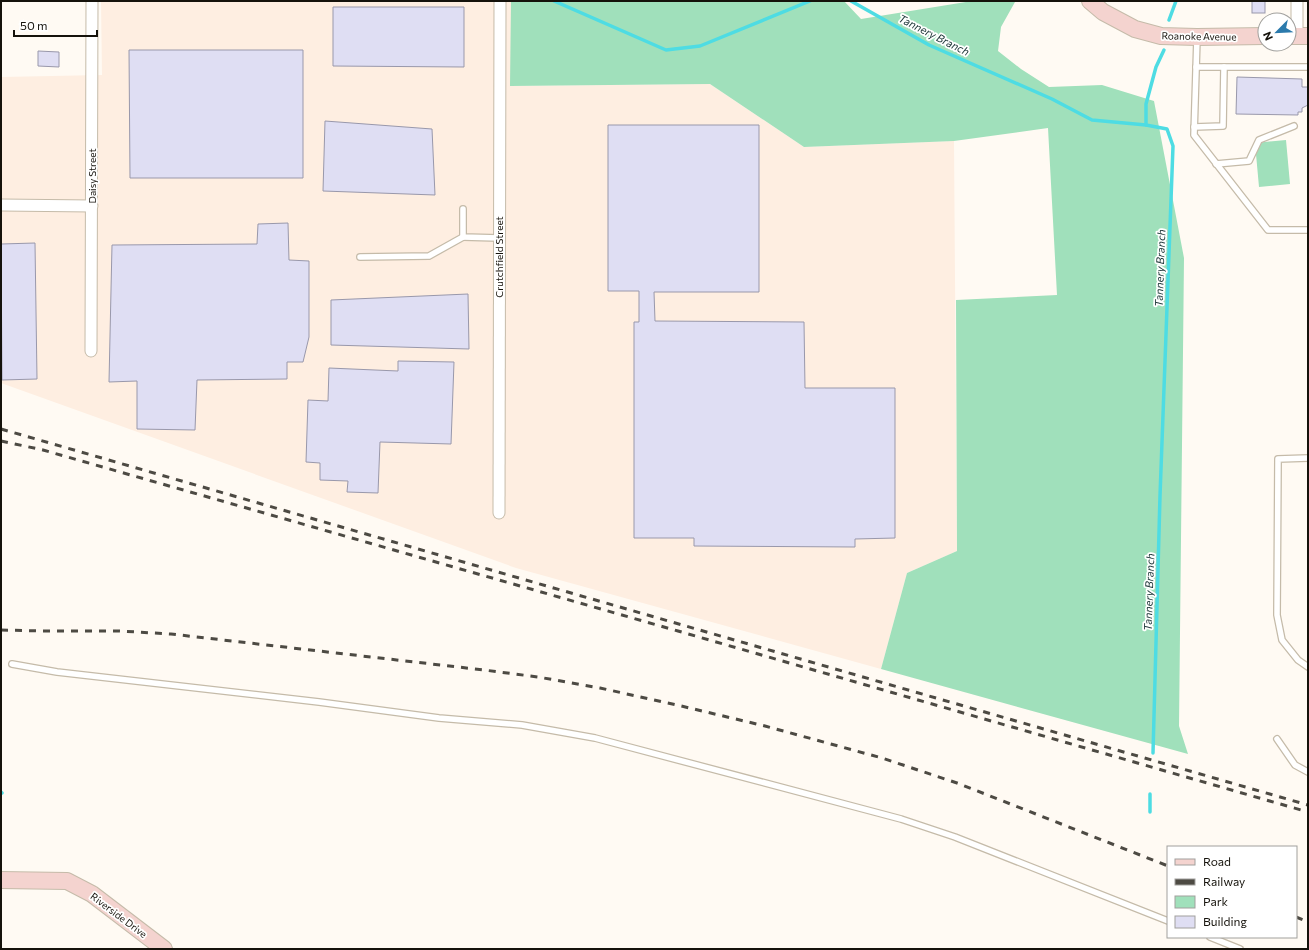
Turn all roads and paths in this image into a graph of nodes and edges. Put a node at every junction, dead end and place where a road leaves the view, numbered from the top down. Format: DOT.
graph roads {
  1 [pos="92,1"];
  2 [pos="500,1"];
  3 [pos="1090,1"];
  4 [pos="1297,1"];
  5 [pos="1257,36"];
  6 [pos="1298,36"];
  7 [pos="1197,38"];
  8 [pos="1196,67"];
  9 [pos="1224,67"];
  10 [pos="1308,68"];
  11 [pos="1294,126"];
  12 [pos="1194,127"];
  13 [pos="1216,164"];
  14 [pos="1,205"];
  15 [pos="92,206"];
  16 [pos="463,209"];
  17 [pos="1308,230"];
  18 [pos="463,237"];
  19 [pos="499,238"];
  20 [pos="360,257"];
  21 [pos="91,351"];
  22 [pos="1308,458"];
  23 [pos="498,513"];
  24 [pos="12,664"];
  25 [pos="1308,667"];
  26 [pos="1277,739"];
  27 [pos="1308,772"];
  28 [pos="1,880"];
  29 [pos="1167,921"];
  30 [pos="1212,938"];
  31 [pos="164,949"];
  32 [pos="1240,949"];
  1 -- 15 [label="street, Daisy Street"];
  2 -- 19 [label="street, Crutchfield Street"];
  3 -- 7 [label="street, Roanoke Avenue"];
  4 -- 6 [label="street"];
  5 -- 7 [label="street, Roanoke Avenue"];
  7 -- 8 [label="lane"];
  8 -- 9 [label="lane"];
  8 -- 12 [label="lane"];
  9 -- 10 [label="lane"];
  9 -- 12 [label="lane"];
  11 -- 13 [label="lane"];
  12 -- 13 [label="lane"];
  13 -- 17 [label="lane"];
  14 -- 15 [label="street"];
  15 -- 21 [label="street, Daisy Street"];
  16 -- 18 [label="lane"];
  18 -- 19 [label="lane"];
  18 -- 20 [label="lane"];
  19 -- 23 [label="street, Crutchfield Street"];
  22 -- 25 [label="lane"];
  24 -- 29 [label="lane"];
  26 -- 27 [label="lane"];
  28 -- 31 [label="street, Riverside Drive"];
  30 -- 32 [label="lane"];
}
